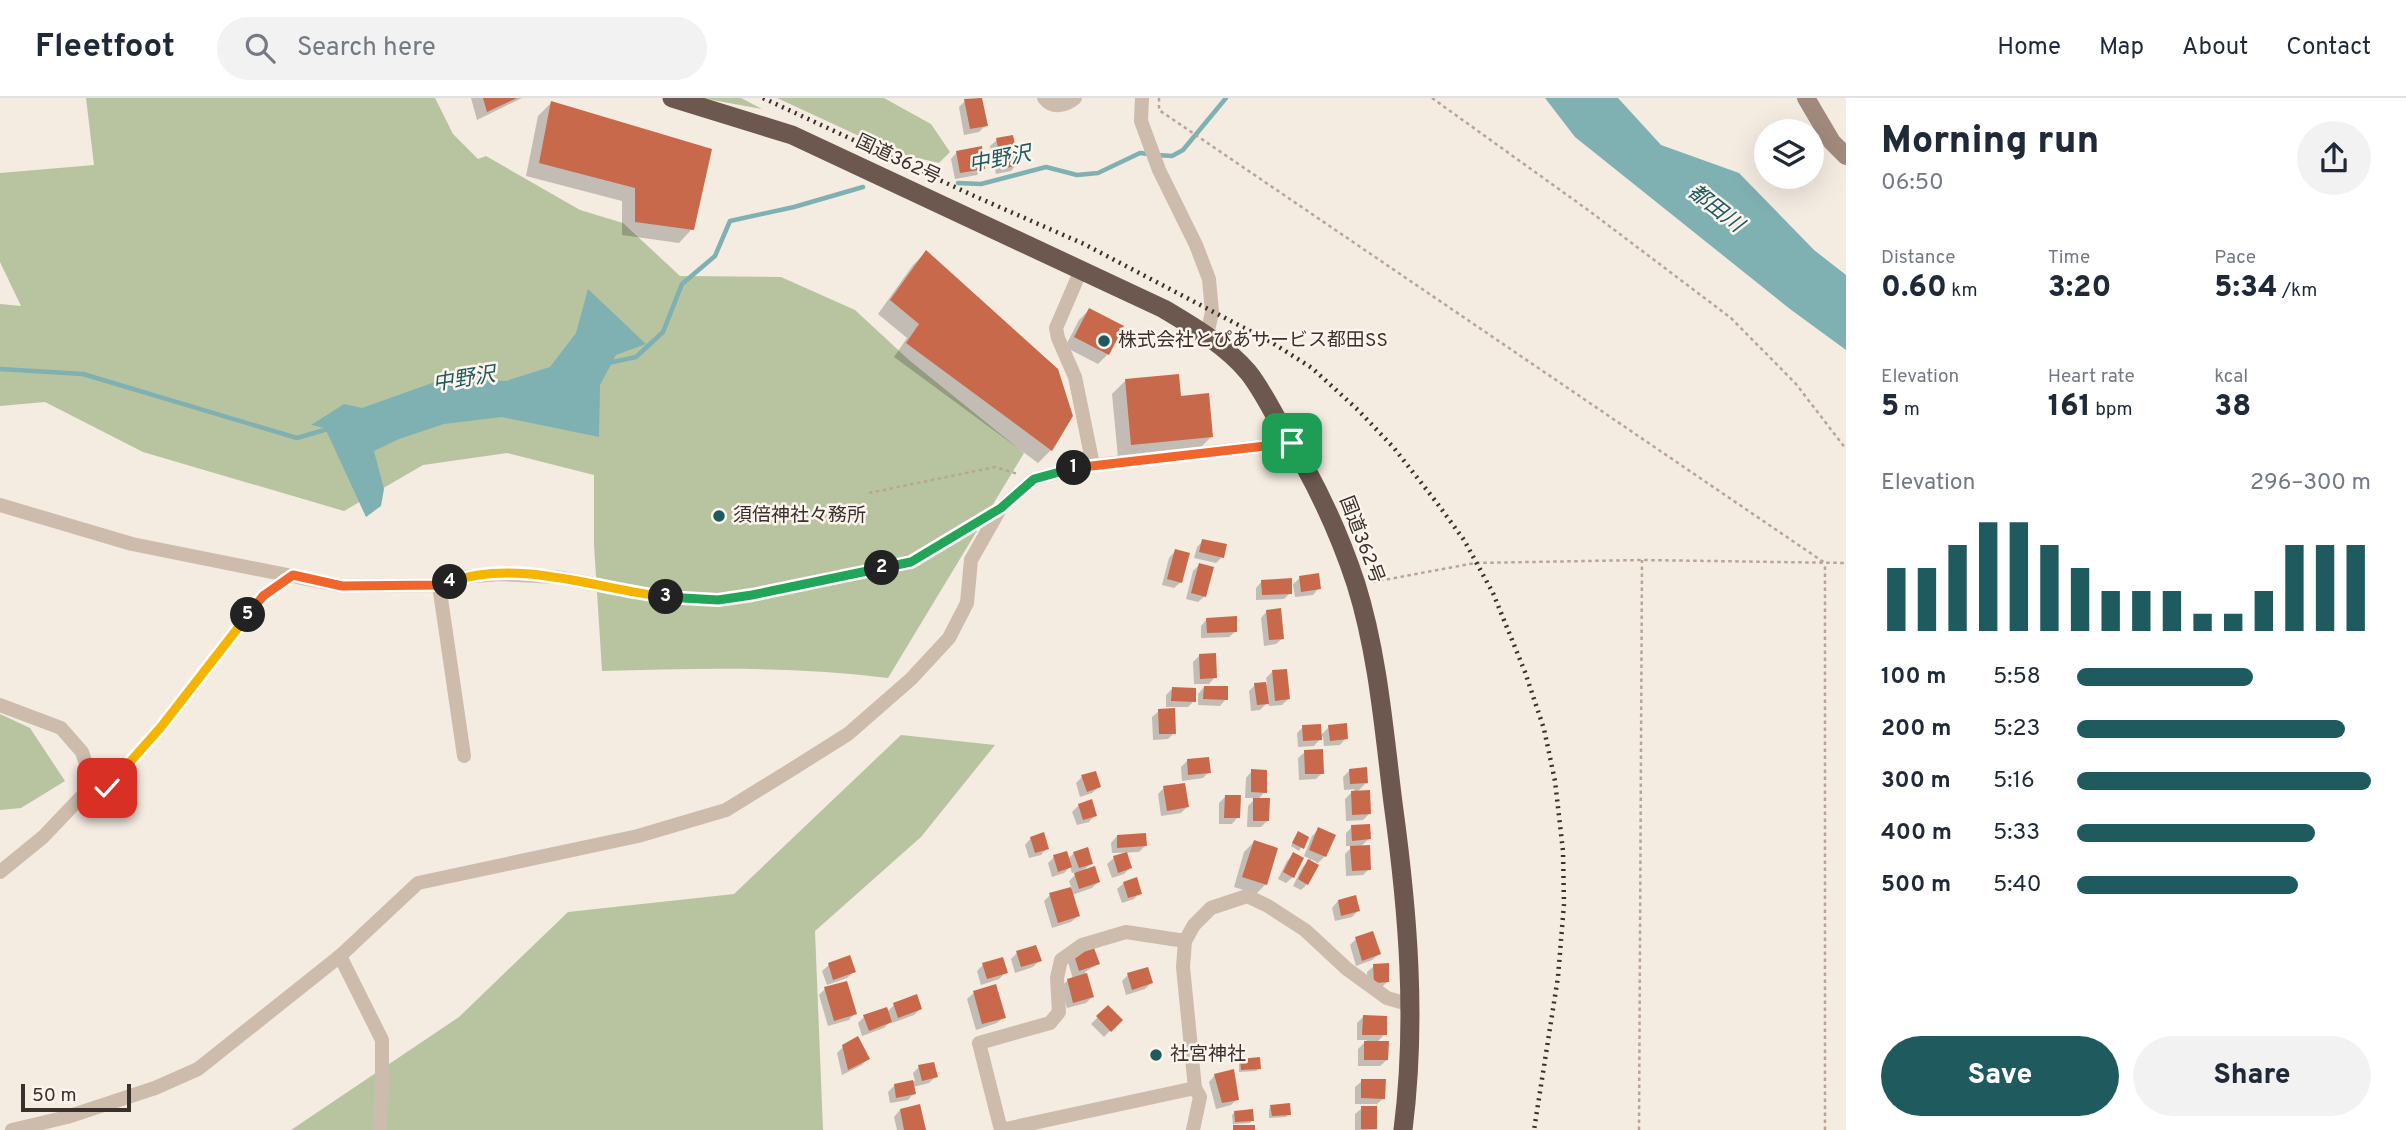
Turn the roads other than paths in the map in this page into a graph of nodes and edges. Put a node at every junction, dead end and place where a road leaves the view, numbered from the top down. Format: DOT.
graph roads {
  1 [pos="672,98"];
  2 [pos="1044,98"];
  3 [pos="1075,98"];
  4 [pos="1142,98"];
  5 [pos="1806,98"];
  6 [pos="1846,156"];
  7 [pos="1081,270"];
  8 [pos="1207,335"];
  9 [pos="1292,443"];
  10 [pos="1093,465"];
  11 [pos="0,505"];
  12 [pos="1001,508"];
  13 [pos="439,585"];
  14 [pos="0,705"];
  15 [pos="464,756"];
  16 [pos="0,872"];
  17 [pos="1185,942"];
  18 [pos="340,956"];
  19 [pos="1411,1005"];
  20 [pos="1195,1088"];
  21 [pos="12,1130"];
  22 [pos="379,1130"];
  23 [pos="1193,1130"];
  24 [pos="1403,1130"];
  1 -- 7 [label="highway, 国道362号"];
  2 -- 3 [label="street"];
  4 -- 8 [label="street"];
  5 -- 6 [label="main road"];
  7 -- 8 [label="highway, 国道362号"];
  7 -- 10 [label="street"];
  8 -- 9 [label="highway, 国道362号"];
  9 -- 10 [label="street"];
  9 -- 19 [label="highway, 国道362号"];
  10 -- 12 [label="street"];
  11 -- 13 [label="street"];
  12 -- 13 [label="street"];
  12 -- 18 [label="street"];
  13 -- 15 [label="street"];
  14 -- 16 [label="street"];
  17 -- 19 [label="street"];
  17 -- 20 [label="street"];
  17 -- 20 [label="street"];
  18 -- 21 [label="street"];
  18 -- 22 [label="street"];
  19 -- 24 [label="highway, 国道362号"];
  20 -- 23 [label="street"];
}
